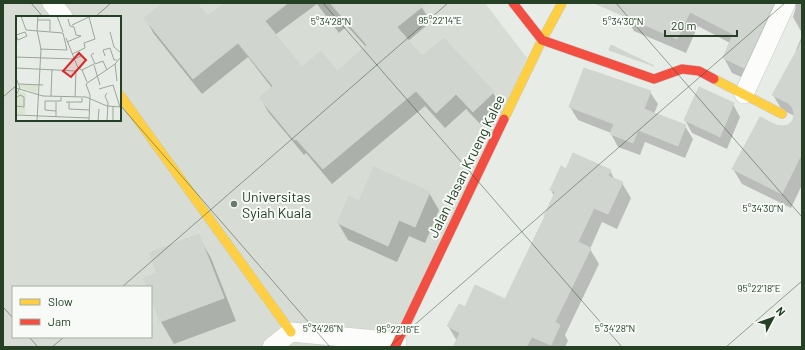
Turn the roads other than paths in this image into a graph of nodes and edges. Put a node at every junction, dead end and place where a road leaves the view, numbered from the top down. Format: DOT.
graph roads {
  1 [pos="52,3"];
  2 [pos="513,3"];
  3 [pos="562,3"];
  4 [pos="786,3"];
  5 [pos="62,16"];
  6 [pos="542,40"];
  7 [pos="744,94"];
  8 [pos="121,96"];
  9 [pos="782,114"];
  10 [pos="291,332"];
  11 [pos="396,344"];
  12 [pos="272,347"];
  1 -- 5 [label="street"];
  2 -- 6 [label="street"];
  3 -- 6 [label="street, Jalan Hasan Krueng Kalee"];
  4 -- 7 [label="street"];
  6 -- 7 [label="street"];
  6 -- 11 [label="street, Jalan Hasan Krueng Kalee"];
  7 -- 9 [label="street"];
  8 -- 10 [label="street"];
  10 -- 11 [label="street"];
  10 -- 12 [label="street"];
}
